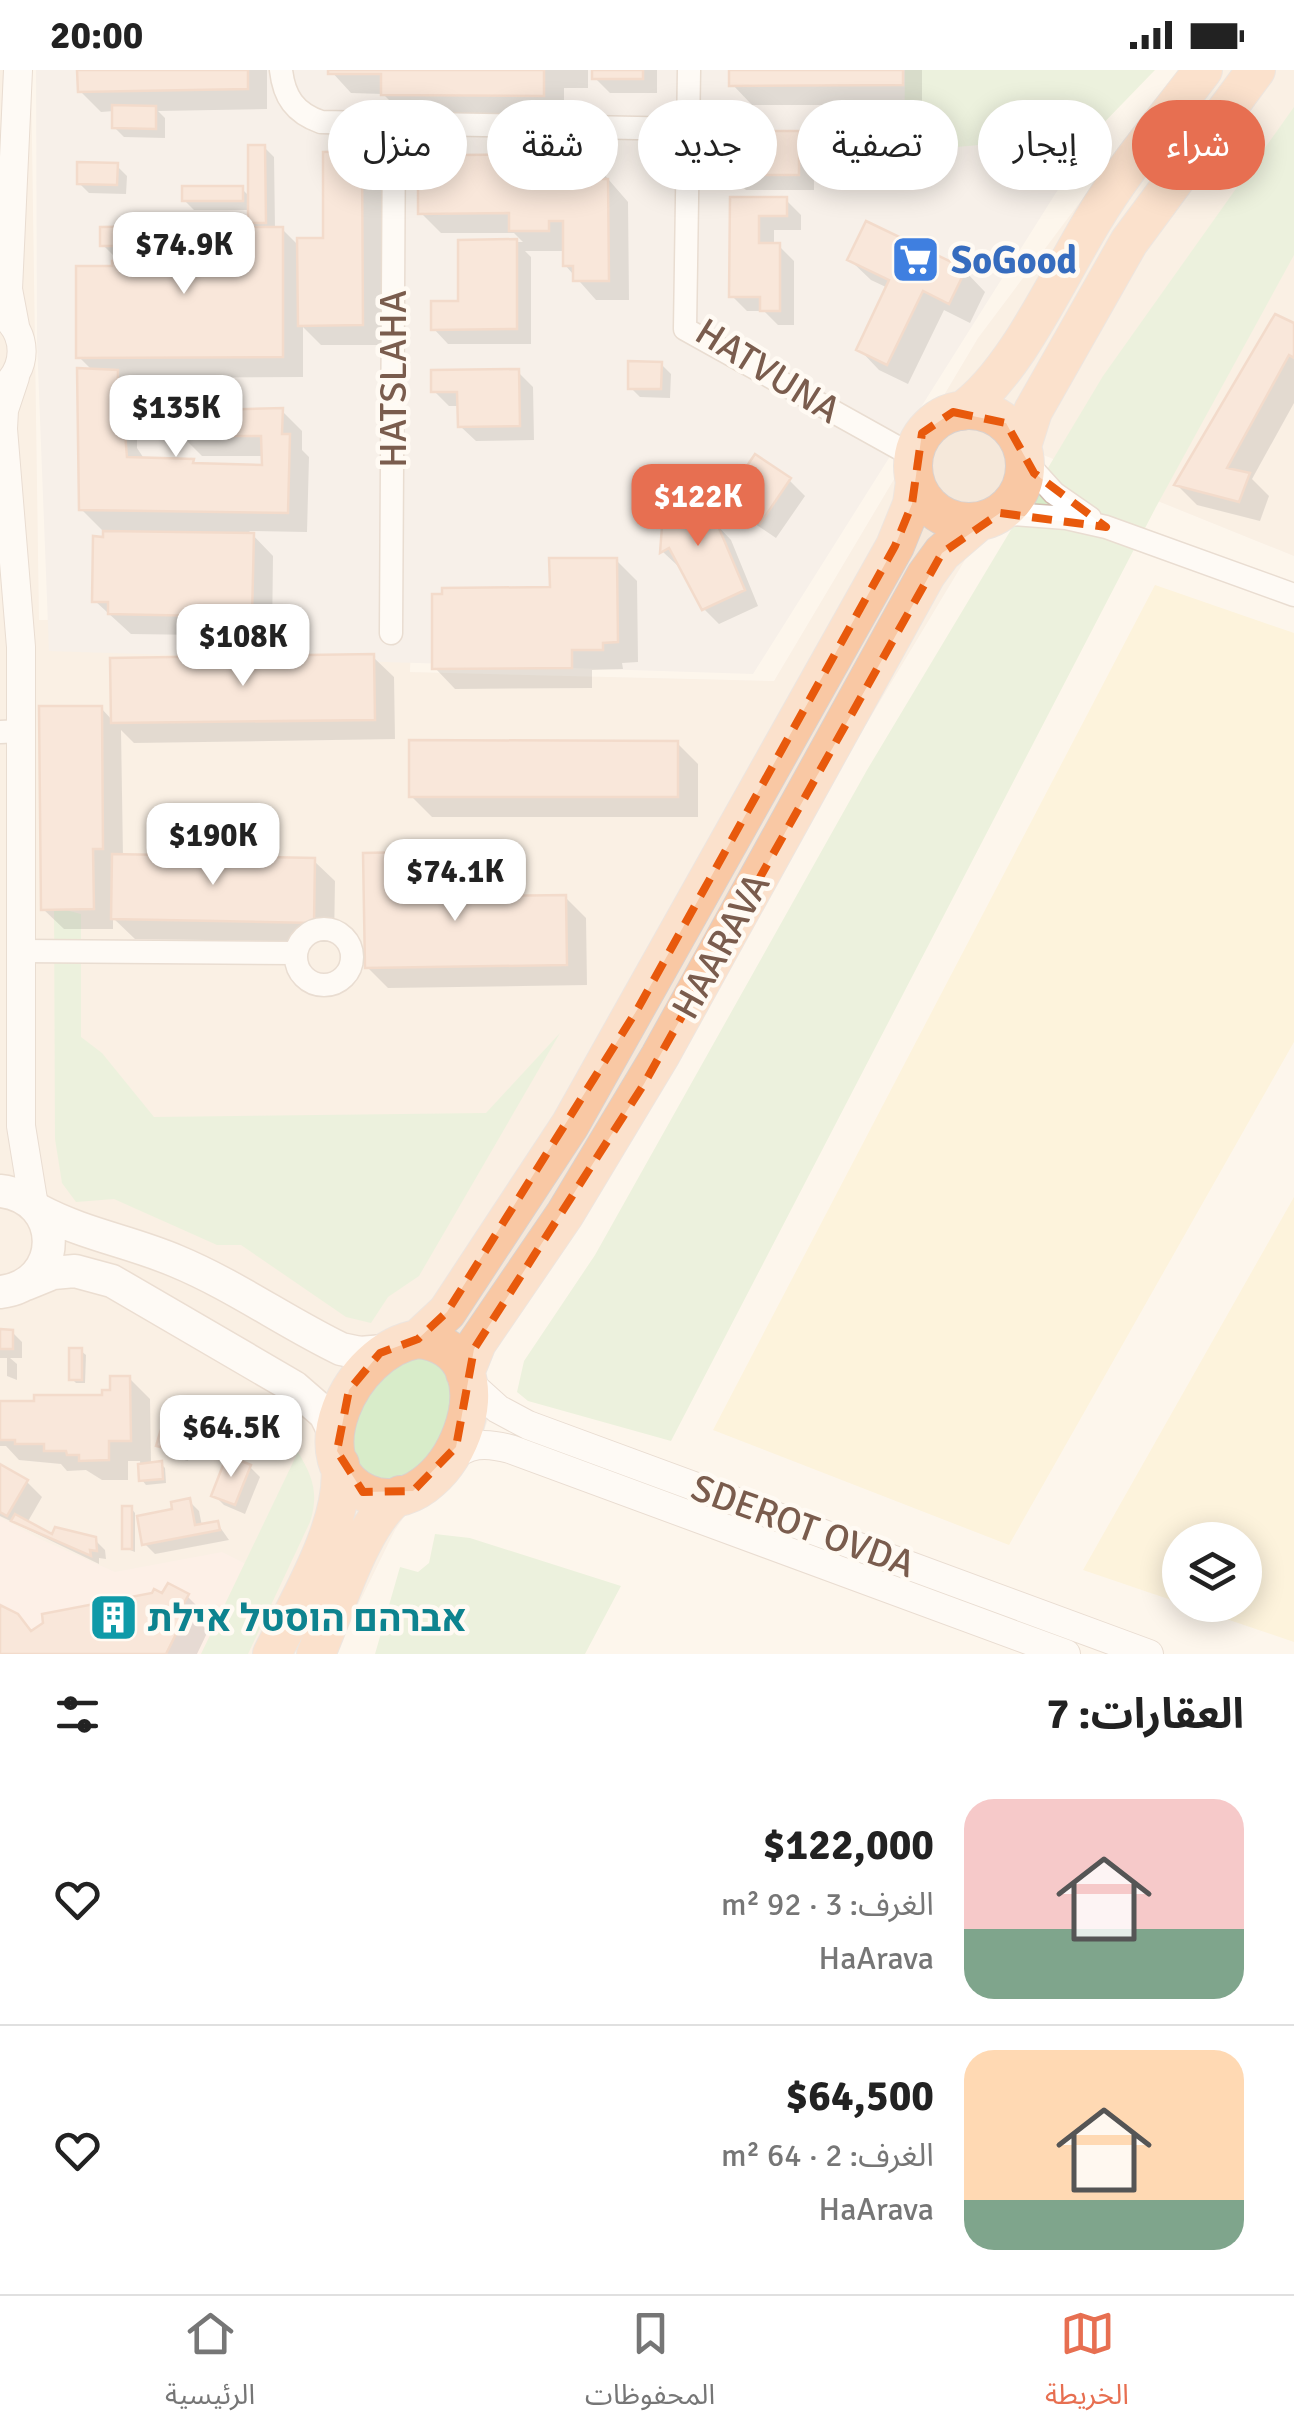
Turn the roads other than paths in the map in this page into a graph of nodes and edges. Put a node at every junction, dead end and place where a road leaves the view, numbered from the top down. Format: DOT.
graph roads {
  1 [pos="18,70"];
  2 [pos="281,70"];
  3 [pos="689,70"];
  4 [pos="1203,70"];
  5 [pos="1256,70"];
  6 [pos="688,100"];
  7 [pos="328,123"];
  8 [pos="467,126"];
  9 [pos="638,127"];
  10 [pos="394,190"];
  11 [pos="687,190"];
  12 [pos="7,319"];
  13 [pos="7,384"];
  14 [pos="962,411"];
  15 [pos="1023,454"];
  16 [pos="914,469"];
  17 [pos="989,518"];
  18 [pos="1106,527"];
  19 [pos="1294,595"];
  20 [pos="391,633"];
  21 [pos="10,731"];
  22 [pos="21,951"];
  23 [pos="296,953"];
  24 [pos="0,1191"];
  25 [pos="36,1208"];
  26 [pos="13,1288"];
  27 [pos="401,1345"];
  28 [pos="466,1377"];
  29 [pos="338,1450"];
  30 [pos="447,1461"];
  31 [pos="400,1496"];
  32 [pos="272,1654"];
  33 [pos="316,1654"];
  34 [pos="1066,1654"];
  35 [pos="1150,1654"];
  1 -- 12 [label="street"];
  2 -- 7 [label="street"];
  3 -- 6 [label="street, HATVUNA"];
  4 -- 14 [label="highway"];
  5 -- 15 [label="highway"];
  8 -- 9 [label="street"];
  10 -- 20 [label="street, HATSLAHA"];
  11 -- 16 [label="street, HATVUNA"];
  12 -- 13 [label="street"];
  13 -- 21 [label="street"];
  14 -- 15 [label="highway"];
  14 -- 16 [label="highway"];
  15 -- 17 [label="highway"];
  15 -- 18 [label="street"];
  16 -- 17 [label="highway"];
  16 -- 27 [label="highway, HAARAVA"];
  17 -- 18 [label="street"];
  17 -- 28 [label="highway, HAARAVA"];
  18 -- 19 [label="street"];
  21 -- 22 [label="street"];
  22 -- 23 [label="street"];
  22 -- 25 [label="street"];
  24 -- 25 [label="main road"];
  25 -- 26 [label="main road"];
  25 -- 27 [label="main road"];
  26 -- 29 [label="main road"];
  27 -- 28 [label="highway"];
  27 -- 29 [label="highway"];
  28 -- 30 [label="highway"];
  28 -- 35 [label="street, SDEROT OVDA"];
  29 -- 31 [label="highway"];
  29 -- 32 [label="highway"];
  30 -- 31 [label="highway"];
  30 -- 34 [label="street, SDEROT OVDA"];
  31 -- 33 [label="highway"];
}
